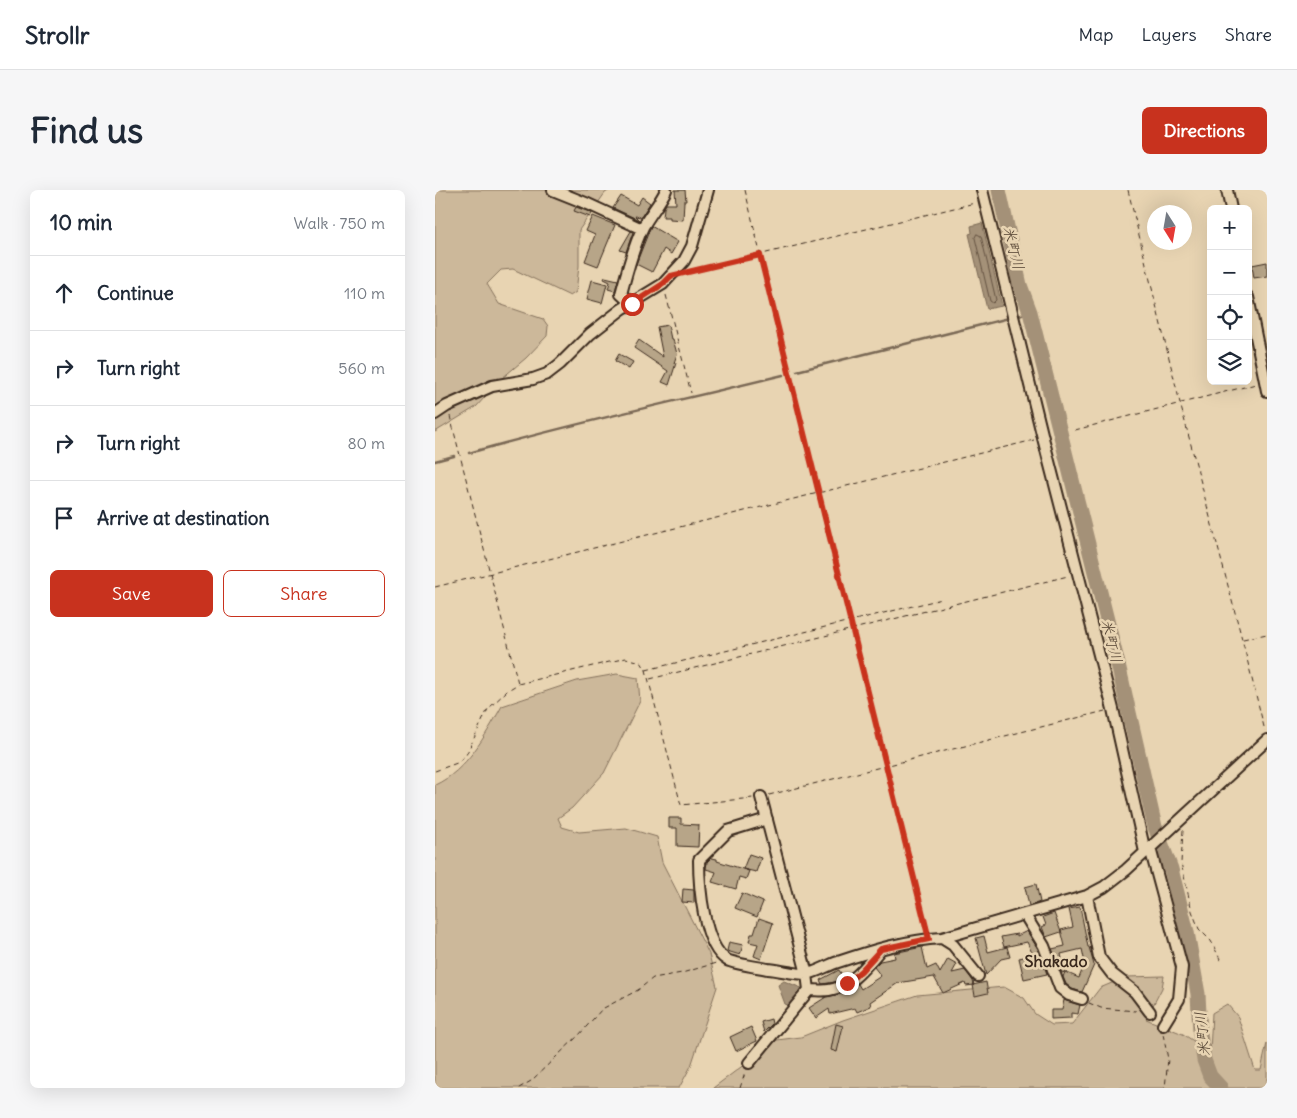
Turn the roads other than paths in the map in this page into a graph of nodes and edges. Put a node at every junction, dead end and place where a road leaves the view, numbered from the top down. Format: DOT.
graph roads {
  1 [pos="553,190"];
  2 [pos="667,190"];
  3 [pos="708,190"];
  4 [pos="982,190"];
  5 [pos="1227,190"];
  6 [pos="1230,205"];
  7 [pos="642,229"];
  8 [pos="632,304"];
  9 [pos="1252,316"];
  10 [pos="1266,386"];
  11 [pos="435,414"];
  12 [pos="1267,740"];
  13 [pos="761,797"];
  14 [pos="767,819"];
  15 [pos="1149,848"];
  16 [pos="1087,896"];
  17 [pos="1025,915"];
  18 [pos="942,938"];
  19 [pos="881,949"];
  20 [pos="807,974"];
  21 [pos="978,976"];
  22 [pos="809,990"];
  23 [pos="1082,999"];
  24 [pos="1150,1012"];
  25 [pos="1163,1025"];
  26 [pos="749,1062"];
  1 -- 7 [label="street"];
  2 -- 7 [label="street"];
  3 -- 8 [label="street"];
  4 -- 15 [label="street"];
  5 -- 6 [label="street"];
  7 -- 8 [label="street"];
  8 -- 11 [label="street"];
  9 -- 10 [label="street"];
  12 -- 15 [label="street"];
  13 -- 14 [label="street"];
  14 -- 20 [label="street"];
  14 -- 20 [label="street"];
  15 -- 16 [label="street"];
  15 -- 25 [label="street"];
  16 -- 17 [label="street"];
  16 -- 24 [label="street"];
  17 -- 18 [label="street"];
  17 -- 23 [label="street"];
  18 -- 19 [label="street"];
  18 -- 21 [label="street"];
  19 -- 20 [label="street"];
  19 -- 22 [label="street"];
  20 -- 22 [label="street"];
  22 -- 26 [label="street"];
}
